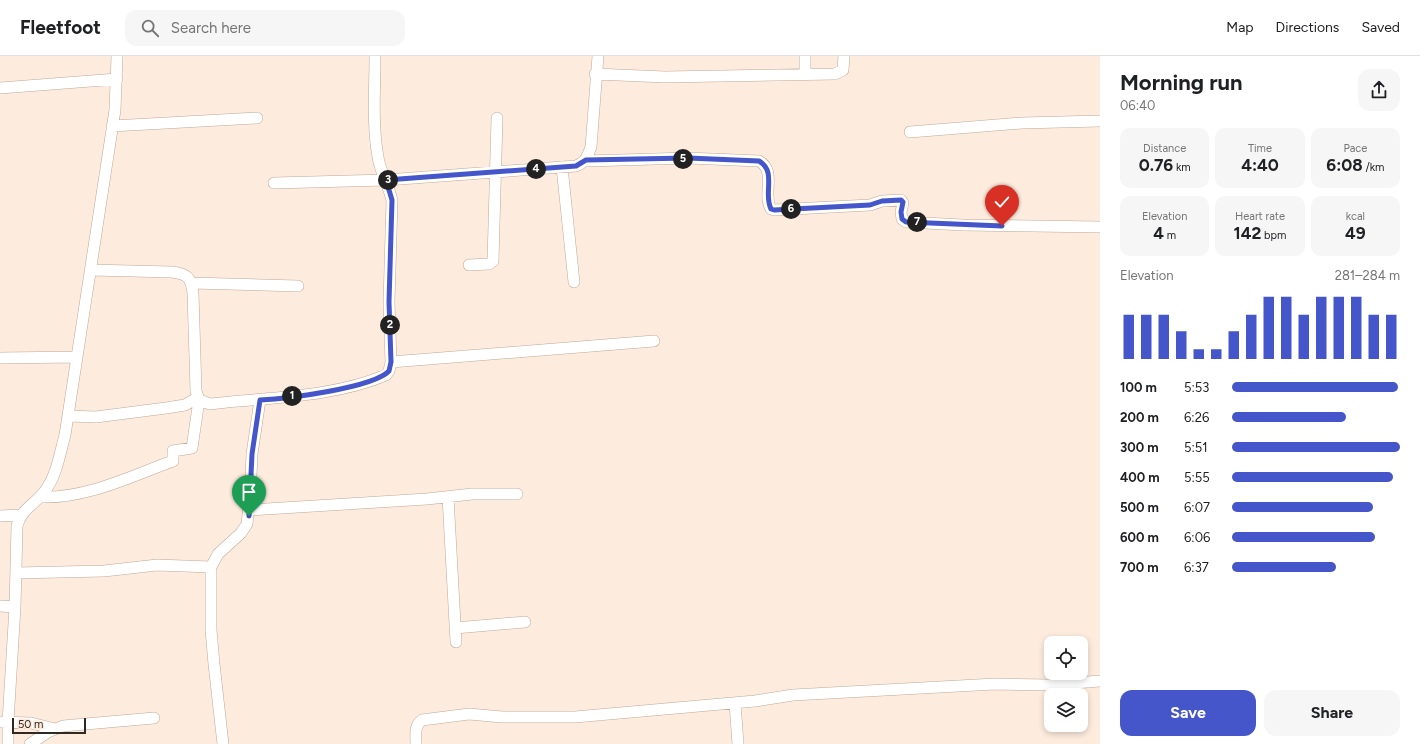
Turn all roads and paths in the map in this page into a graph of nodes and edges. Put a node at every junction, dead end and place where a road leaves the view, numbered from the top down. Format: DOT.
graph roads {
  1 [pos="117,56"];
  2 [pos="375,56"];
  3 [pos="598,56"];
  4 [pos="805,56"];
  5 [pos="844,56"];
  6 [pos="595,74"];
  7 [pos="805,74"];
  8 [pos="117,79"];
  9 [pos="0,88"];
  10 [pos="257,118"];
  11 [pos="497,118"];
  12 [pos="1100,120"];
  13 [pos="112,126"];
  14 [pos="910,132"];
  15 [pos="586,160"];
  16 [pos="562,167"];
  17 [pos="496,172"];
  18 [pos="386,180"];
  19 [pos="274,183"];
  20 [pos="1100,227"];
  21 [pos="469,265"];
  22 [pos="91,270"];
  23 [pos="574,282"];
  24 [pos="192,283"];
  25 [pos="298,286"];
  26 [pos="654,341"];
  27 [pos="77,357"];
  28 [pos="0,358"];
  29 [pos="391,362"];
  30 [pos="198,399"];
  31 [pos="260,400"];
  32 [pos="68,416"];
  33 [pos="517,494"];
  34 [pos="40,497"];
  35 [pos="448,497"];
  36 [pos="249,510"];
  37 [pos="21,515"];
  38 [pos="0,516"];
  39 [pos="212,567"];
  40 [pos="16,573"];
  41 [pos="0,606"];
  42 [pos="15,607"];
  43 [pos="525,622"];
  44 [pos="455,628"];
  45 [pos="456,642"];
  46 [pos="1100,681"];
  47 [pos="735,703"];
  48 [pos="154,718"];
  49 [pos="4,722"];
  50 [pos="55,728"];
  51 [pos="8,744"];
  52 [pos="30,744"];
  53 [pos="223,744"];
  54 [pos="416,744"];
  55 [pos="738,744"];
  1 -- 8 [label="street"];
  2 -- 18 [label="street"];
  3 -- 6 [label="street"];
  4 -- 7 [label="street"];
  5 -- 7 [label="street"];
  6 -- 7 [label="street"];
  6 -- 15 [label="street"];
  8 -- 9 [label="street"];
  8 -- 13 [label="street"];
  10 -- 13 [label="street"];
  11 -- 17 [label="street"];
  12 -- 14 [label="street"];
  13 -- 22 [label="street"];
  15 -- 16 [label="street"];
  15 -- 20 [label="street"];
  16 -- 17 [label="street"];
  16 -- 23 [label="street"];
  17 -- 18 [label="street"];
  17 -- 21 [label="street"];
  18 -- 19 [label="street"];
  18 -- 29 [label="street"];
  22 -- 24 [label="street"];
  22 -- 27 [label="street"];
  24 -- 25 [label="street"];
  24 -- 30 [label="street"];
  26 -- 29 [label="street"];
  27 -- 28 [label="street"];
  27 -- 32 [label="street"];
  29 -- 31 [label="street"];
  30 -- 31 [label="street"];
  30 -- 32 [label="street"];
  30 -- 34 [label="street"];
  31 -- 36 [label="street"];
  32 -- 34 [label="street"];
  33 -- 35 [label="street"];
  34 -- 37 [label="street"];
  35 -- 36 [label="street"];
  35 -- 44 [label="street"];
  36 -- 39 [label="street"];
  37 -- 38 [label="street"];
  37 -- 40 [label="street"];
  39 -- 40 [label="street"];
  39 -- 53 [label="street"];
  40 -- 42 [label="street"];
  41 -- 42 [label="street"];
  42 -- 49 [label="street"];
  43 -- 44 [label="street"];
  44 -- 45 [label="street"];
  46 -- 47 [label="street"];
  47 -- 54 [label="street"];
  47 -- 55 [label="street"];
  48 -- 50 [label="street"];
  49 -- 50 [label="street"];
  49 -- 51 [label="street"];
  50 -- 52 [label="street"];
}
